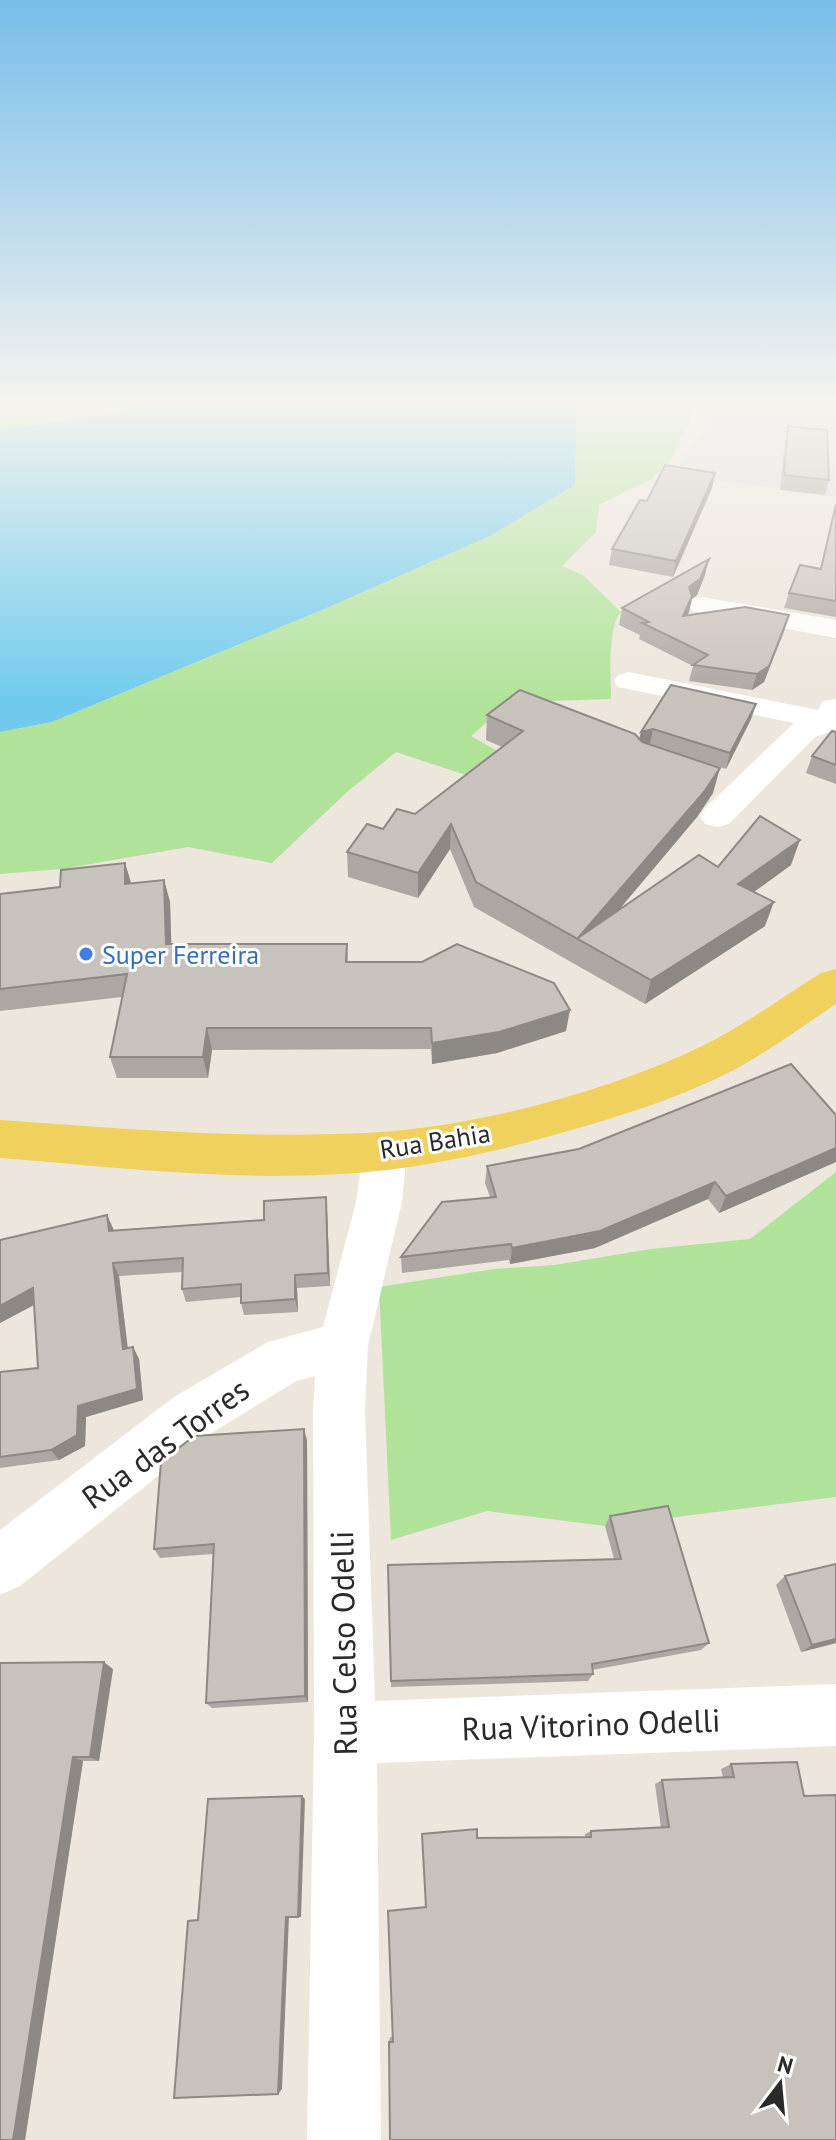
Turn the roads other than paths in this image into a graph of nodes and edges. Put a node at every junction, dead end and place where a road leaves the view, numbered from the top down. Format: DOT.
graph roads {
  1 [pos="702,605"];
  2 [pos="836,629"];
  3 [pos="629,681"];
  4 [pos="832,712"];
  5 [pos="717,816"];
  6 [pos="836,984"];
  7 [pos="0,1139"];
  8 [pos="385,1151"];
  9 [pos="343,1346"];
  10 [pos="0,1566"];
  11 [pos="836,1715"];
  12 [pos="345,1733"];
  13 [pos="344,2140"];
  1 -- 2 [label="street"];
  3 -- 4 [label="street"];
  4 -- 5 [label="street"];
  6 -- 8 [label="main road, Rua Bahia"];
  7 -- 8 [label="main road, Rua Bahia"];
  8 -- 9 [label="street, Rua Celso Odelli"];
  9 -- 10 [label="street, Rua das Torres"];
  9 -- 12 [label="street, Rua Celso Odelli"];
  11 -- 12 [label="street, Rua Vitorino Odelli"];
  12 -- 13 [label="street, Rua Celso Odelli"];
}
